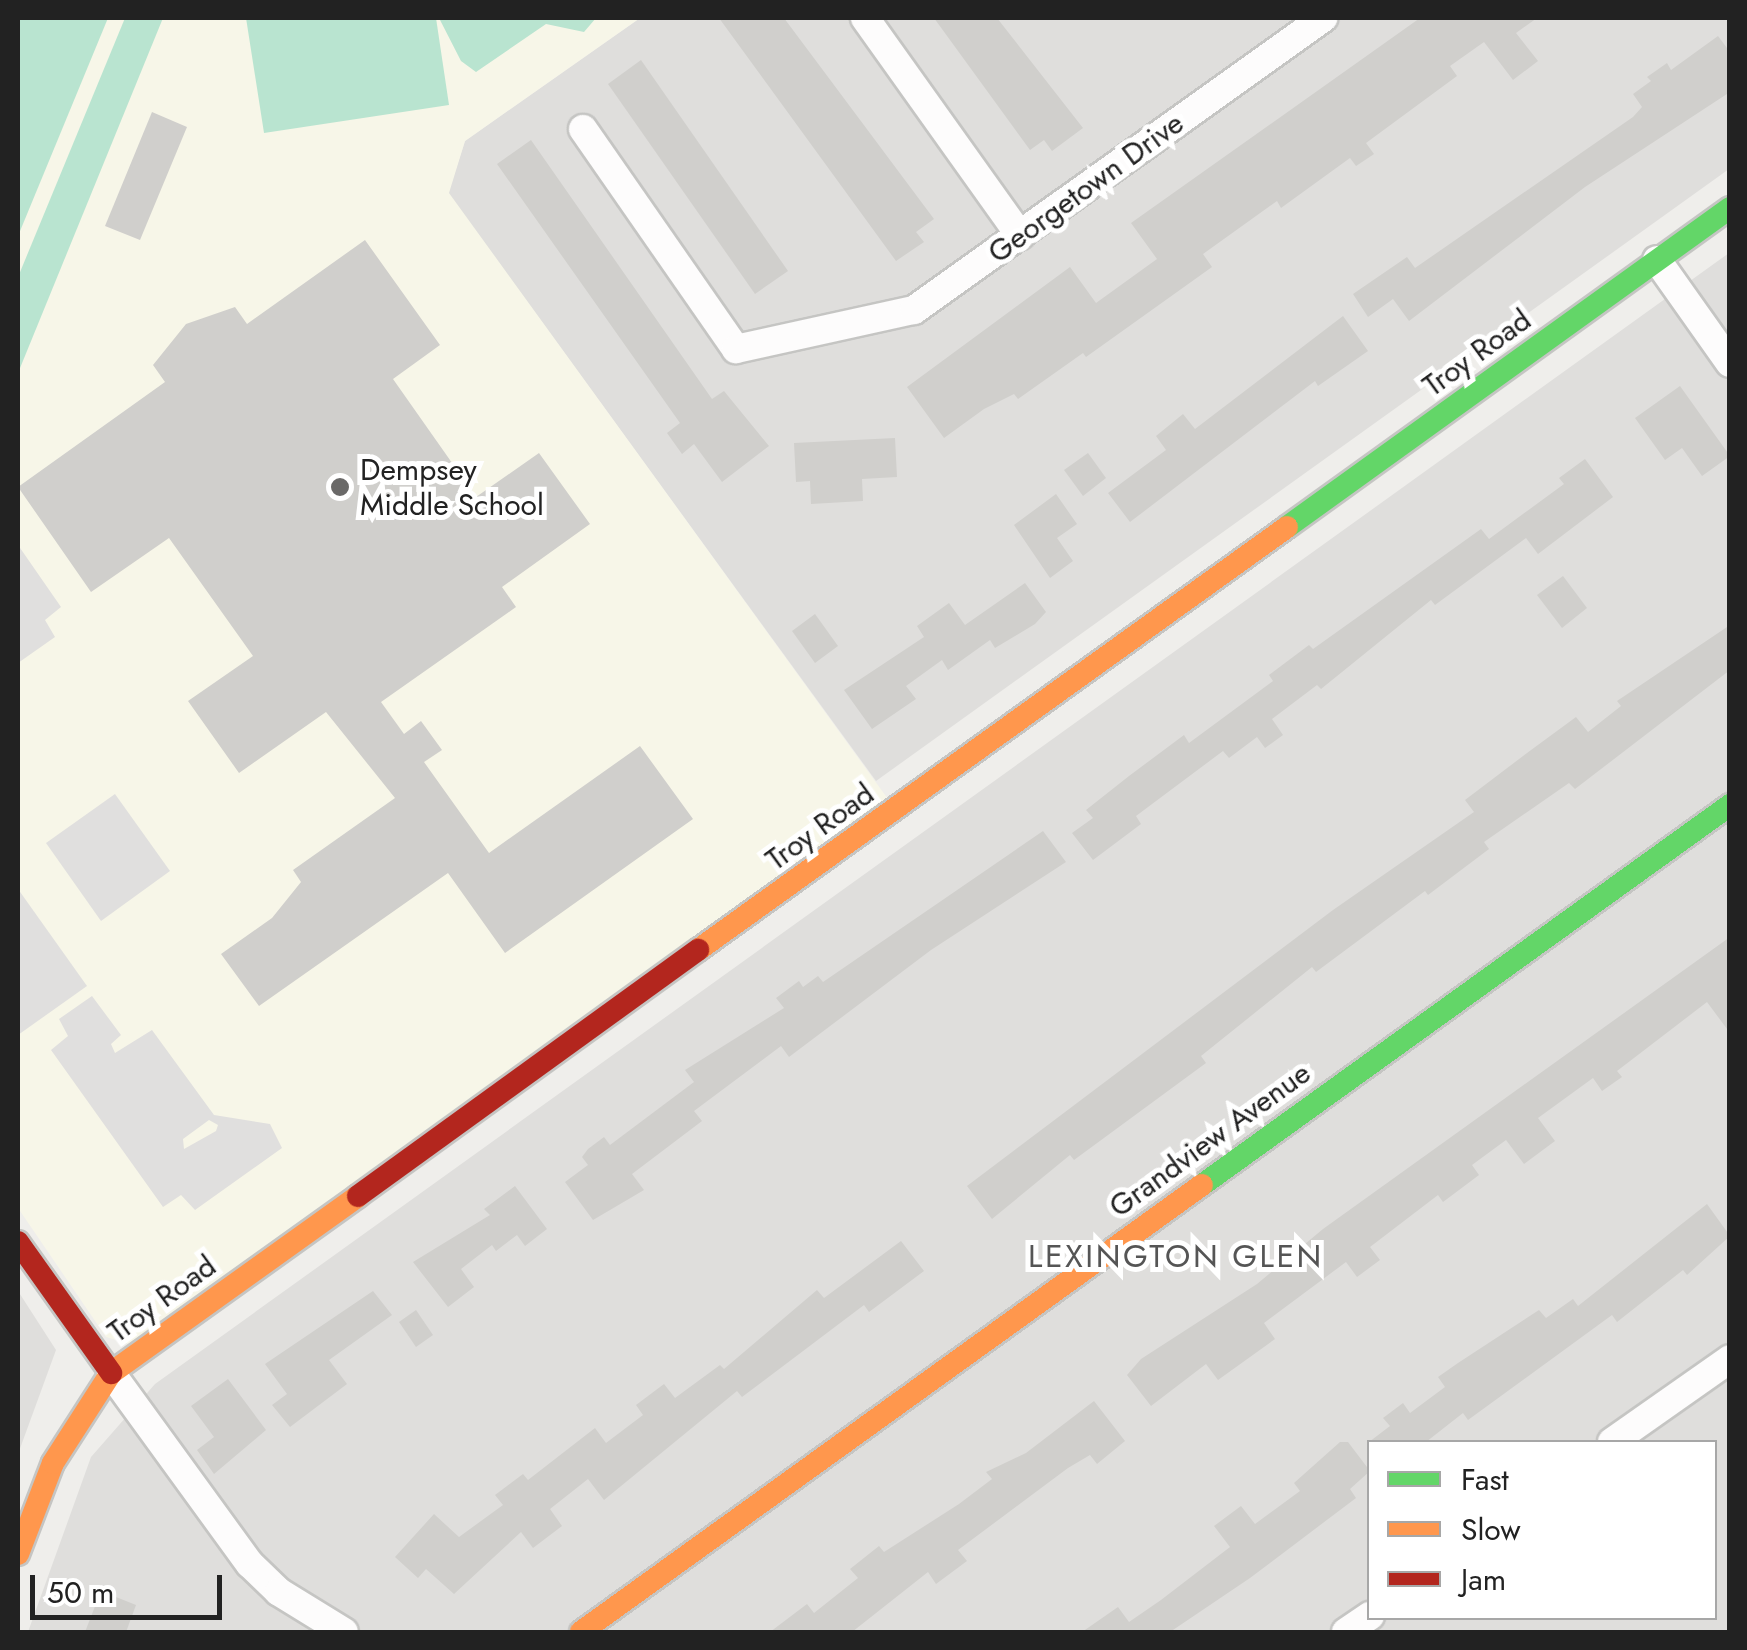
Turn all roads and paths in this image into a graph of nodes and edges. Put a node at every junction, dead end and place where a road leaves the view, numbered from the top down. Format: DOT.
graph roads {
  1 [pos="865,18"];
  2 [pos="1323,18"];
  3 [pos="582,128"];
  4 [pos="1730,208"];
  5 [pos="1020,235"];
  6 [pos="1657,260"];
  7 [pos="1730,364"];
  8 [pos="1730,805"];
  9 [pos="18,1242"];
  10 [pos="1730,1359"];
  11 [pos="112,1374"];
  12 [pos="1615,1440"];
  13 [pos="18,1554"];
  14 [pos="1367,1618"];
  15 [pos="344,1632"];
  16 [pos="581,1632"];
  17 [pos="1346,1632"];
  1 -- 5 [label="street"];
  2 -- 5 [label="street, Georgetown Drive"];
  3 -- 5 [label="street, Georgetown Drive"];
  4 -- 6 [label="street, Troy Road"];
  6 -- 7 [label="street"];
  6 -- 11 [label="street, Troy Road"];
  8 -- 16 [label="street, Grandview Avenue"];
  9 -- 11 [label="street"];
  10 -- 12 [label="street"];
  11 -- 13 [label="street, Troy Road"];
  11 -- 15 [label="street"];
  14 -- 17 [label="street"];
}
